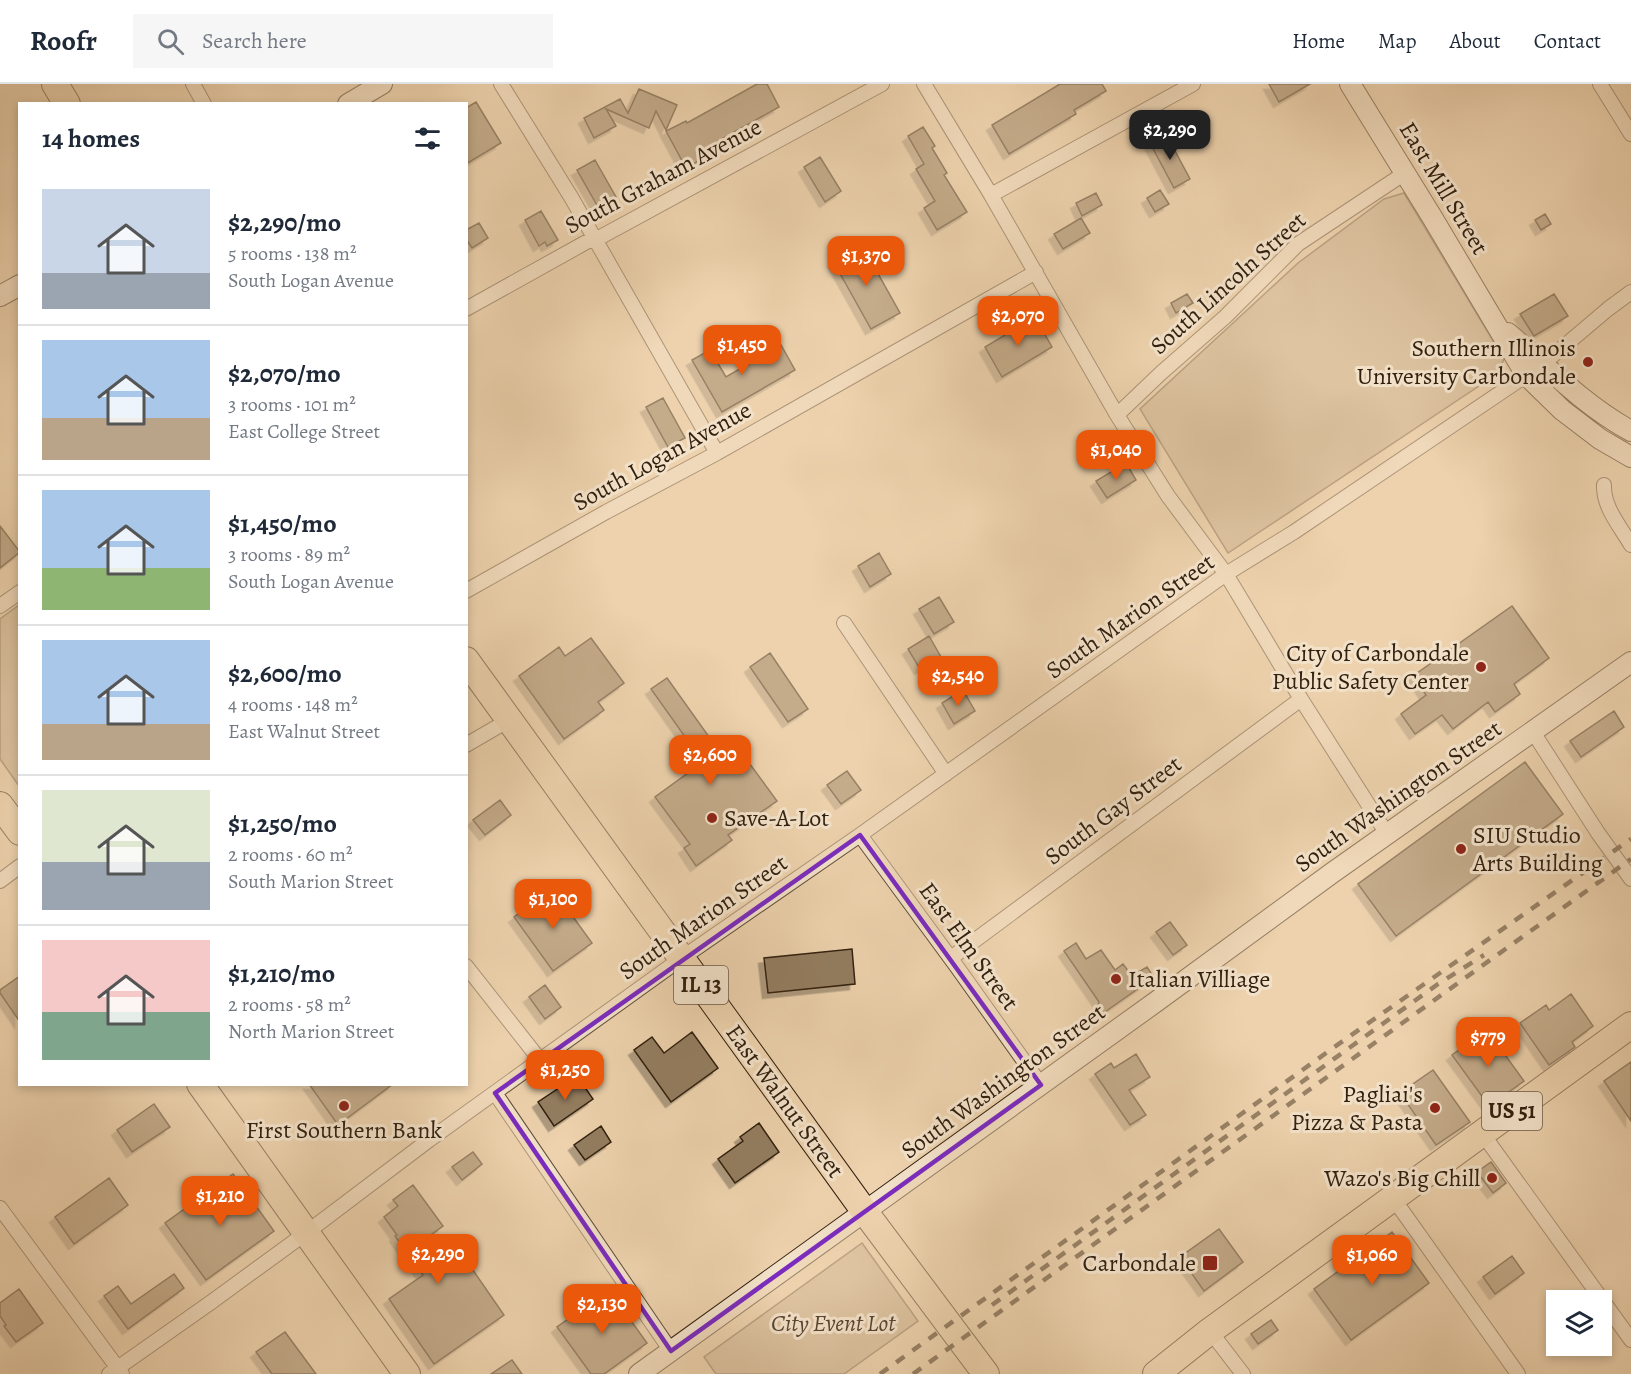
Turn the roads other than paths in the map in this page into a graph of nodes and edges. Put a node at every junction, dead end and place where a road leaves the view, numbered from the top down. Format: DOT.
graph roads {
  1 [pos="55,84"];
  2 [pos="193,84"];
  3 [pos="382,84"];
  4 [pos="501,84"];
  5 [pos="882,84"];
  6 [pos="924,84"];
  7 [pos="1193,84"];
  8 [pos="1350,84"];
  9 [pos="1600,84"];
  10 [pos="67,102"];
  11 [pos="203,102"];
  12 [pos="351,102"];
  13 [pos="1631,134"];
  14 [pos="1405,173"];
  15 [pos="991,195"];
  16 [pos="595,240"];
  17 [pos="1036,272"];
  18 [pos="18,286"];
  19 [pos="1631,292"];
  20 [pos="0,296"];
  21 [pos="468,308"];
  22 [pos="1534,369"];
  23 [pos="1118,415"];
  24 [pos="1631,431"];
  25 [pos="717,453"];
  26 [pos="1631,457"];
  27 [pos="1604,485"];
  28 [pos="1631,545"];
  29 [pos="1226,574"];
  30 [pos="468,590"];
  31 [pos="18,593"];
  32 [pos="0,606"];
  33 [pos="844,623"];
  34 [pos="1631,662"];
  35 [pos="468,663"];
  36 [pos="1301,699"];
  37 [pos="509,720"];
  38 [pos="1533,732"];
  39 [pos="468,743"];
  40 [pos="946,774"];
  41 [pos="0,805"];
  42 [pos="18,829"];
  43 [pos="1387,834"];
  44 [pos="860,835"];
  45 [pos="18,868"];
  46 [pos="1631,879"];
  47 [pos="0,881"];
  48 [pos="682,958"];
  49 [pos="951,958"];
  50 [pos="468,969"];
  51 [pos="1631,1025"];
  52 [pos="540,1060"];
  53 [pos="1041,1084"];
  54 [pos="201,1086"];
  55 [pos="495,1093"];
  56 [pos="1482,1133"];
  57 [pos="1393,1198"];
  58 [pos="0,1208"];
  59 [pos="865,1212"];
  60 [pos="306,1233"];
  61 [pos="1209,1331"];
  62 [pos="1631,1340"];
  63 [pos="671,1351"];
  64 [pos="116,1372"];
  65 [pos="407,1374"];
  66 [pos="639,1374"];
  67 [pos="986,1374"];
  68 [pos="1156,1374"];
  69 [pos="1243,1374"];
  70 [pos="1518,1374"];
  1 -- 10 [label="highway"];
  2 -- 11 [label="street"];
  3 -- 12 [label="street"];
  4 -- 16 [label="street"];
  5 -- 16 [label="street, South Graham Avenue"];
  6 -- 15 [label="street"];
  7 -- 15 [label="street"];
  8 -- 14 [label="street, East Mill Street"];
  9 -- 13 [label="street"];
  14 -- 22 [label="street, East Mill Street"];
  14 -- 23 [label="street, South Lincoln Street"];
  15 -- 17 [label="street"];
  16 -- 21 [label="street, South Graham Avenue"];
  16 -- 25 [label="street"];
  17 -- 23 [label="street"];
  17 -- 25 [label="street, South Logan Avenue"];
  18 -- 20 [label="street"];
  19 -- 22 [label="street, South Marion Street"];
  22 -- 24 [label="street, East Mill Street"];
  22 -- 26 [label="street, East Mill Street"];
  22 -- 29 [label="street, South Marion Street"];
  23 -- 29 [label="street"];
  25 -- 30 [label="street, South Logan Avenue"];
  27 -- 28 [label="street"];
  29 -- 36 [label="street"];
  29 -- 40 [label="street, South Marion Street"];
  31 -- 32 [label="street"];
  33 -- 40 [label="street"];
  34 -- 38 [label="street, South Washington Street"];
  35 -- 37 [label="highway, East Walnut Street / IL 13"];
  36 -- 43 [label="street"];
  36 -- 49 [label="street, South Gay Street"];
  37 -- 39 [label="street"];
  37 -- 48 [label="highway, East Walnut Street / IL 13"];
  38 -- 43 [label="street, South Washington Street"];
  38 -- 46 [label="street"];
  40 -- 44 [label="street, South Marion Street"];
  41 -- 42 [label="highway"];
  43 -- 53 [label="street, South Washington Street"];
  44 -- 48 [label="street, South Marion Street"];
  44 -- 49 [label="street, East Elm Street"];
  45 -- 47 [label="street"];
  48 -- 52 [label="street, South Marion Street"];
  48 -- 59 [label="highway, East Walnut Street / IL 13"];
  49 -- 53 [label="street, East Elm Street"];
  50 -- 52 [label="street"];
  51 -- 56 [label="highway, US 51"];
  52 -- 55 [label="street, South Marion Street"];
  53 -- 59 [label="street, South Washington Street"];
  54 -- 60 [label="highway"];
  55 -- 60 [label="street, South Marion Street"];
  55 -- 63 [label="street"];
  56 -- 57 [label="highway, US 51"];
  56 -- 62 [label="street"];
  57 -- 61 [label="highway, US 51"];
  57 -- 70 [label="street"];
  58 -- 64 [label="street"];
  59 -- 63 [label="street, South Washington Street"];
  59 -- 67 [label="highway, East Walnut Street / IL 13"];
  60 -- 64 [label="street, South Marion Street"];
  60 -- 65 [label="highway"];
  61 -- 68 [label="highway, US 51"];
  61 -- 69 [label="street"];
  63 -- 66 [label="street, South Washington Street"];
}
